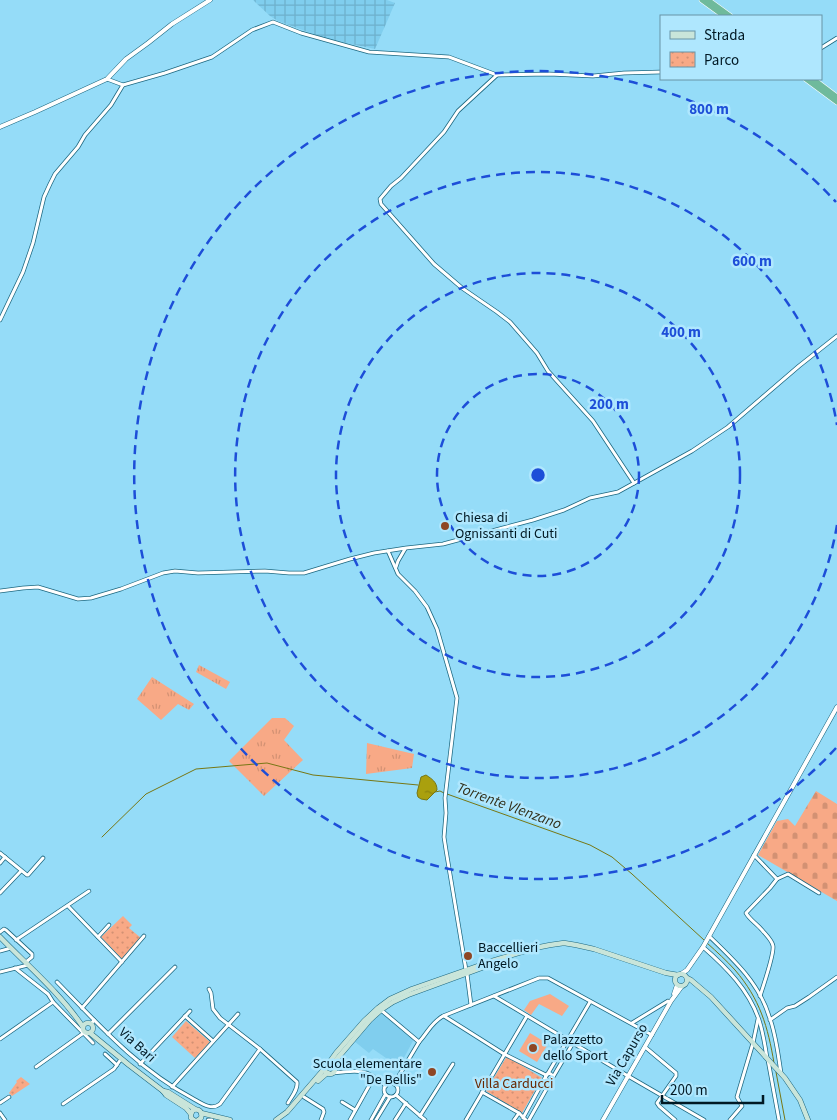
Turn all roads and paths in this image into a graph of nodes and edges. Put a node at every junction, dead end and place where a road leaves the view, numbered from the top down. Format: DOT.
graph roads {
  1 [pos="210,0"];
  2 [pos="702,0"];
  3 [pos="708,0"];
  4 [pos="723,15"];
  5 [pos="729,15"];
  6 [pos="837,38"];
  7 [pos="822,47"];
  8 [pos="660,72"];
  9 [pos="497,75"];
  10 [pos="107,79"];
  11 [pos="807,80"];
  12 [pos="814,80"];
  13 [pos="122,85"];
  14 [pos="837,97"];
  15 [pos="837,102"];
  16 [pos="0,127"];
  17 [pos="0,320"];
  18 [pos="837,336"];
  19 [pos="634,483"];
  20 [pos="406,548"];
  21 [pos="388,551"];
  22 [pos="396,568"];
  23 [pos="0,591"];
  24 [pos="837,707"];
  25 [pos="0,853"];
  26 [pos="754,855"];
  27 [pos="5,857"];
  28 [pos="43,858"];
  29 [pos="0,863"];
  30 [pos="21,871"];
  31 [pos="777,879"];
  32 [pos="89,892"];
  33 [pos="0,893"];
  34 [pos="819,893"];
  35 [pos="68,906"];
  36 [pos="109,925"];
  37 [pos="0,932"];
  38 [pos="98,936"];
  39 [pos="144,936"];
  40 [pos="709,937"];
  41 [pos="1,938"];
  42 [pos="16,940"];
  43 [pos="703,947"];
  44 [pos="12,948"];
  45 [pos="1,951"];
  46 [pos="122,962"];
  47 [pos="27,964"];
  48 [pos="175,967"];
  49 [pos="15,968"];
  50 [pos="0,972"];
  51 [pos="466,972"];
  52 [pos="666,973"];
  53 [pos="683,976"];
  54 [pos="837,977"];
  55 [pos="57,982"];
  56 [pos="680,984"];
  57 [pos="696,985"];
  58 [pos="210,989"];
  59 [pos="494,996"];
  60 [pos="760,996"];
  61 [pos="53,1002"];
  62 [pos="590,1002"];
  63 [pos="671,1002"];
  64 [pos="471,1005"];
  65 [pos="82,1008"];
  66 [pos="381,1010"];
  67 [pos="190,1011"];
  68 [pos="238,1014"];
  69 [pos="185,1016"];
  70 [pos="443,1016"];
  71 [pos="527,1016"];
  72 [pos="758,1019"];
  73 [pos="770,1020"];
  74 [pos="632,1024"];
  75 [pos="228,1025"];
  76 [pos="88,1028"];
  77 [pos="108,1034"];
  78 [pos="652,1035"];
  79 [pos="0,1039"];
  80 [pos="568,1040"];
  81 [pos="213,1041"];
  82 [pos="419,1042"];
  83 [pos="93,1043"];
  84 [pos="573,1043"];
  85 [pos="753,1043"];
  86 [pos="645,1047"];
  87 [pos="563,1048"];
  88 [pos="260,1050"];
  89 [pos="568,1051"];
  90 [pos="105,1054"];
  91 [pos="504,1054"];
  92 [pos="121,1059"];
  93 [pos="768,1060"];
  94 [pos="140,1064"];
  95 [pos="453,1064"];
  96 [pos="117,1065"];
  97 [pos="331,1066"];
  98 [pos="36,1068"];
  99 [pos="344,1071"];
  100 [pos="331,1073"];
  101 [pos="780,1073"];
  102 [pos="546,1075"];
  103 [pos="156,1076"];
  104 [pos="628,1076"];
  105 [pos="374,1077"];
  106 [pos="161,1079"];
  107 [pos="552,1079"];
  108 [pos="154,1084"];
  109 [pos="394,1084"];
  110 [pos="172,1086"];
  111 [pos="386,1086"];
  112 [pos="164,1091"];
  113 [pos="295,1091"];
  114 [pos="482,1092"];
  115 [pos="385,1094"];
  116 [pos="396,1095"];
  117 [pos="662,1095"];
  118 [pos="302,1096"];
  119 [pos="9,1097"];
  120 [pos="390,1097"];
  121 [pos="342,1102"];
  122 [pos="0,1103"];
  123 [pos="288,1103"];
  124 [pos="406,1103"];
  125 [pos="63,1104"];
  126 [pos="528,1109"];
  127 [pos="356,1110"];
  128 [pos="0,1112"];
  129 [pos="534,1112"];
  130 [pos="519,1114"];
  131 [pos="420,1116"];
  132 [pos="196,1118"];
  133 [pos="526,1119"];
  134 [pos="673,1119"];
  135 [pos="5,1120"];
  136 [pos="220,1120"];
  137 [pos="230,1120"];
  138 [pos="276,1120"];
  139 [pos="281,1120"];
  140 [pos="321,1120"];
  141 [pos="350,1120"];
  142 [pos="371,1120"];
  143 [pos="376,1120"];
  144 [pos="395,1120"];
  145 [pos="424,1120"];
  146 [pos="466,1120"];
  147 [pos="514,1120"];
  148 [pos="604,1120"];
  149 [pos="704,1120"];
  150 [pos="730,1120"];
  151 [pos="779,1120"];
  152 [pos="808,1120"];
  1 -- 10 [label="street"];
  2 -- 4 [label="highway"];
  3 -- 5 [label="highway"];
  6 -- 7 [label="street"];
  8 -- 9 [label="street"];
  9 -- 13 [label="street"];
  9 -- 19 [label="street"];
  10 -- 13 [label="street"];
  10 -- 16 [label="street"];
  11 -- 15 [label="highway"];
  12 -- 14 [label="highway"];
  13 -- 17 [label="street"];
  18 -- 19 [label="street"];
  19 -- 20 [label="street"];
  20 -- 21 [label="street"];
  20 -- 22 [label="street"];
  21 -- 22 [label="street"];
  21 -- 23 [label="street"];
  22 -- 51 [label="street"];
  24 -- 26 [label="street"];
  25 -- 27 [label="street"];
  26 -- 31 [label="street"];
  26 -- 40 [label="street"];
  27 -- 29 [label="street"];
  27 -- 30 [label="street"];
  28 -- 30 [label="street"];
  30 -- 33 [label="street"];
  31 -- 34 [label="street"];
  31 -- 60 [label="street"];
  32 -- 35 [label="street"];
  35 -- 38 [label="street"];
  35 -- 42 [label="street"];
  36 -- 38 [label="street"];
  37 -- 42 [label="street, Via Bari"];
  38 -- 46 [label="street"];
  39 -- 46 [label="street"];
  40 -- 43 [label="street"];
  40 -- 60 [label="street"];
  41 -- 44 [label="main road, Via Bari"];
  41 -- 45 [label="street"];
  42 -- 47 [label="street, Via Bari"];
  43 -- 53 [label="street"];
  43 -- 72 [label="street"];
  44 -- 45 [label="street"];
  44 -- 47 [label="main road, Via Bari"];
  46 -- 65 [label="street"];
  47 -- 49 [label="street"];
  47 -- 76 [label="main road, Via Bari"];
  48 -- 77 [label="street"];
  49 -- 50 [label="street"];
  49 -- 61 [label="street, Via Bari"];
  51 -- 52 [label="main road"];
  51 -- 64 [label="street"];
  51 -- 66 [label="main road"];
  51 -- 97 [label="main road"];
  52 -- 53 [label="main road"];
  52 -- 56 [label="main road"];
  53 -- 56 [label="main road"];
  53 -- 56 [label="main road"];
  53 -- 57 [label="main road"];
  54 -- 73 [label="street"];
  55 -- 65 [label="street, Via Bari"];
  56 -- 57 [label="main road"];
  56 -- 63 [label="street, Via Capurso"];
  57 -- 85 [label="main road"];
  58 -- 75 [label="street"];
  59 -- 62 [label="street"];
  59 -- 64 [label="street"];
  59 -- 71 [label="street"];
  60 -- 73 [label="street"];
  61 -- 76 [label="street, Via Bari"];
  61 -- 79 [label="street"];
  62 -- 74 [label="street"];
  62 -- 80 [label="street"];
  63 -- 74 [label="street"];
  63 -- 78 [label="street, Via Capurso"];
  64 -- 70 [label="street"];
  65 -- 76 [label="street, Via Bari"];
  66 -- 82 [label="street"];
  66 -- 97 [label="main road"];
  67 -- 69 [label="street"];
  68 -- 75 [label="street"];
  69 -- 81 [label="street"];
  69 -- 94 [label="street"];
  70 -- 82 [label="street"];
  70 -- 91 [label="street"];
  71 -- 80 [label="street"];
  71 -- 91 [label="street"];
  72 -- 85 [label="street"];
  72 -- 93 [label="street"];
  73 -- 101 [label="street"];
  74 -- 78 [label="street"];
  75 -- 81 [label="street"];
  75 -- 88 [label="street"];
  76 -- 77 [label="street, Via Bari"];
  76 -- 83 [label="street, Via Bari"];
  76 -- 92 [label="main road, Via Bari"];
  76 -- 98 [label="street"];
  77 -- 94 [label="street, Via Bari"];
  78 -- 86 [label="street, Via Capurso"];
  80 -- 84 [label="street"];
  80 -- 87 [label="street"];
  81 -- 110 [label="street"];
  82 -- 109 [label="street"];
  84 -- 89 [label="street"];
  84 -- 104 [label="street"];
  85 -- 93 [label="main road"];
  85 -- 150 [label="street"];
  86 -- 104 [label="street, Via Capurso"];
  86 -- 117 [label="street"];
  87 -- 89 [label="street"];
  87 -- 102 [label="street"];
  88 -- 110 [label="street, Via Bari"];
  88 -- 113 [label="street"];
  89 -- 107 [label="street"];
  90 -- 96 [label="street, Via Bari"];
  91 -- 102 [label="street"];
  91 -- 114 [label="street"];
  92 -- 96 [label="street"];
  92 -- 108 [label="main road, Via Bari"];
  93 -- 101 [label="main road"];
  93 -- 151 [label="street"];
  94 -- 103 [label="street, Via Bari"];
  95 -- 131 [label="street"];
  96 -- 125 [label="street"];
  97 -- 99 [label="street"];
  97 -- 100 [label="main road"];
  97 -- 100 [label="main road"];
  97 -- 118 [label="main road"];
  99 -- 100 [label="street"];
  99 -- 105 [label="street"];
  100 -- 118 [label="main road"];
  101 -- 152 [label="main road"];
  102 -- 107 [label="street"];
  102 -- 126 [label="street"];
  103 -- 106 [label="street, Via Bari"];
  103 -- 108 [label="street"];
  104 -- 117 [label="street"];
  104 -- 148 [label="street, Via Capurso"];
  105 -- 111 [label="street"];
  105 -- 127 [label="street"];
  106 -- 108 [label="street"];
  106 -- 110 [label="street, Via Bari"];
  107 -- 129 [label="street"];
  108 -- 112 [label="main road, Via Bari"];
  109 -- 111 [label="street"];
  109 -- 116 [label="street"];
  111 -- 115 [label="street"];
  112 -- 132 [label="main road, Via Bari"];
  112 -- 132 [label="main road, Via Bari"];
  113 -- 118 [label="street"];
  113 -- 123 [label="street"];
  114 -- 130 [label="street"];
  114 -- 146 [label="street"];
  115 -- 120 [label="street"];
  115 -- 142 [label="street"];
  116 -- 120 [label="street"];
  116 -- 124 [label="street"];
  117 -- 134 [label="street"];
  117 -- 149 [label="street"];
  118 -- 138 [label="main road"];
  118 -- 139 [label="main road"];
  118 -- 140 [label="street"];
  119 -- 122 [label="street"];
  120 -- 143 [label="street"];
  121 -- 127 [label="street"];
  124 -- 131 [label="street"];
  124 -- 144 [label="street"];
  126 -- 129 [label="street"];
  126 -- 133 [label="street"];
  127 -- 141 [label="street"];
  128 -- 135 [label="street"];
  129 -- 133 [label="street"];
  130 -- 133 [label="street"];
  130 -- 147 [label="street"];
  131 -- 145 [label="street"];
  132 -- 136 [label="main road"];
  132 -- 137 [label="main road, Via Bari"];
}
